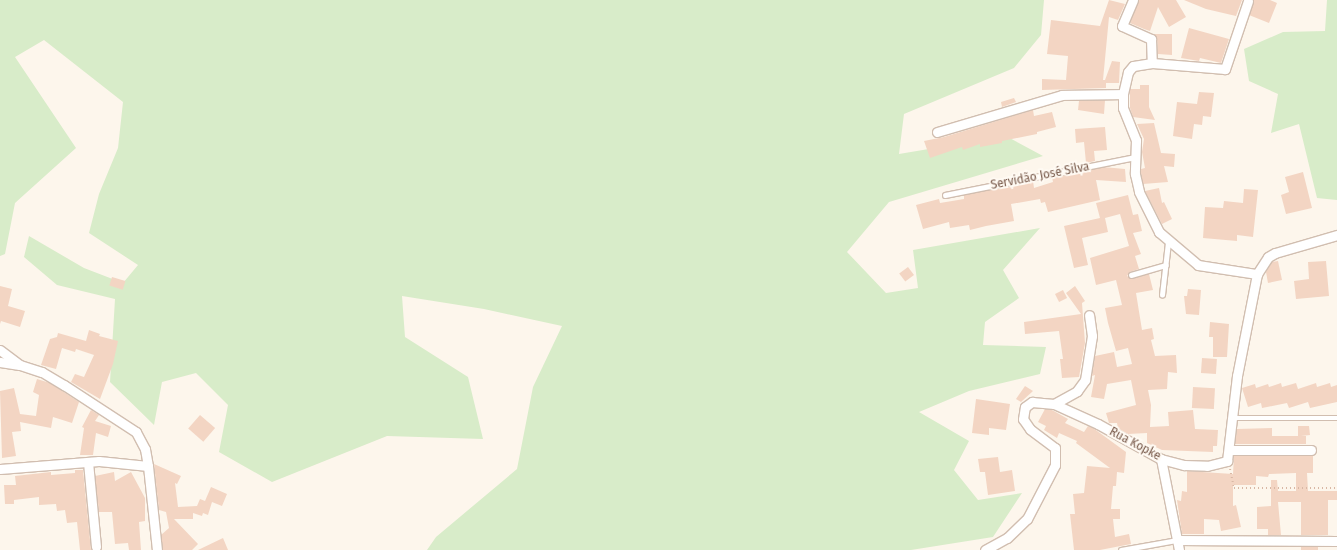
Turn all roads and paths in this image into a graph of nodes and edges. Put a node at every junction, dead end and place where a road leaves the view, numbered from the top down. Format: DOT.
graph roads {
  1 [pos="1132,0"];
  2 [pos="1248,1"];
  3 [pos="1152,63"];
  4 [pos="1123,94"];
  5 [pos="937,132"];
  6 [pos="1136,157"];
  7 [pos="945,195"];
  8 [pos="1337,236"];
  9 [pos="1168,242"];
  10 [pos="1166,265"];
  11 [pos="1257,274"];
  12 [pos="1131,275"];
  13 [pos="1162,295"];
  14 [pos="1089,315"];
  15 [pos="0,350"];
  16 [pos="0,362"];
  17 [pos="20,365"];
  18 [pos="1054,404"];
  19 [pos="1232,418"];
  20 [pos="1337,418"];
  21 [pos="1229,450"];
  22 [pos="1311,450"];
  23 [pos="1161,459"];
  24 [pos="1227,460"];
  25 [pos="88,462"];
  26 [pos="148,466"];
  27 [pos="0,469"];
  28 [pos="1337,488"];
  29 [pos="1178,540"];
  30 [pos="1337,541"];
  31 [pos="96,547"];
  32 [pos="157,550"];
  33 [pos="985,550"];
  34 [pos="1121,550"];
  35 [pos="1179,550"];
  1 -- 3 [label="street"];
  2 -- 3 [label="street"];
  3 -- 4 [label="street"];
  4 -- 5 [label="street"];
  4 -- 6 [label="street"];
  6 -- 7 [label="lane, Servidão José Silva"];
  6 -- 9 [label="street"];
  8 -- 11 [label="street"];
  9 -- 10 [label="lane"];
  9 -- 11 [label="street"];
  10 -- 12 [label="lane"];
  10 -- 13 [label="lane"];
  11 -- 19 [label="street"];
  14 -- 18 [label="street"];
  15 -- 17 [label="street"];
  16 -- 17 [label="street"];
  17 -- 26 [label="street"];
  18 -- 23 [label="street, Rua Kopke"];
  18 -- 33 [label="street, Rua Kopke"];
  19 -- 20 [label="lane"];
  19 -- 21 [label="street"];
  21 -- 22 [label="street"];
  21 -- 24 [label="street"];
  23 -- 24 [label="street, Rua Kopke"];
  23 -- 29 [label="street"];
  24 -- 28 [label="path"];
  25 -- 26 [label="street"];
  25 -- 27 [label="street"];
  25 -- 31 [label="street"];
  26 -- 32 [label="street"];
  29 -- 30 [label="street"];
  29 -- 34 [label="lane"];
  29 -- 35 [label="street"];
}
